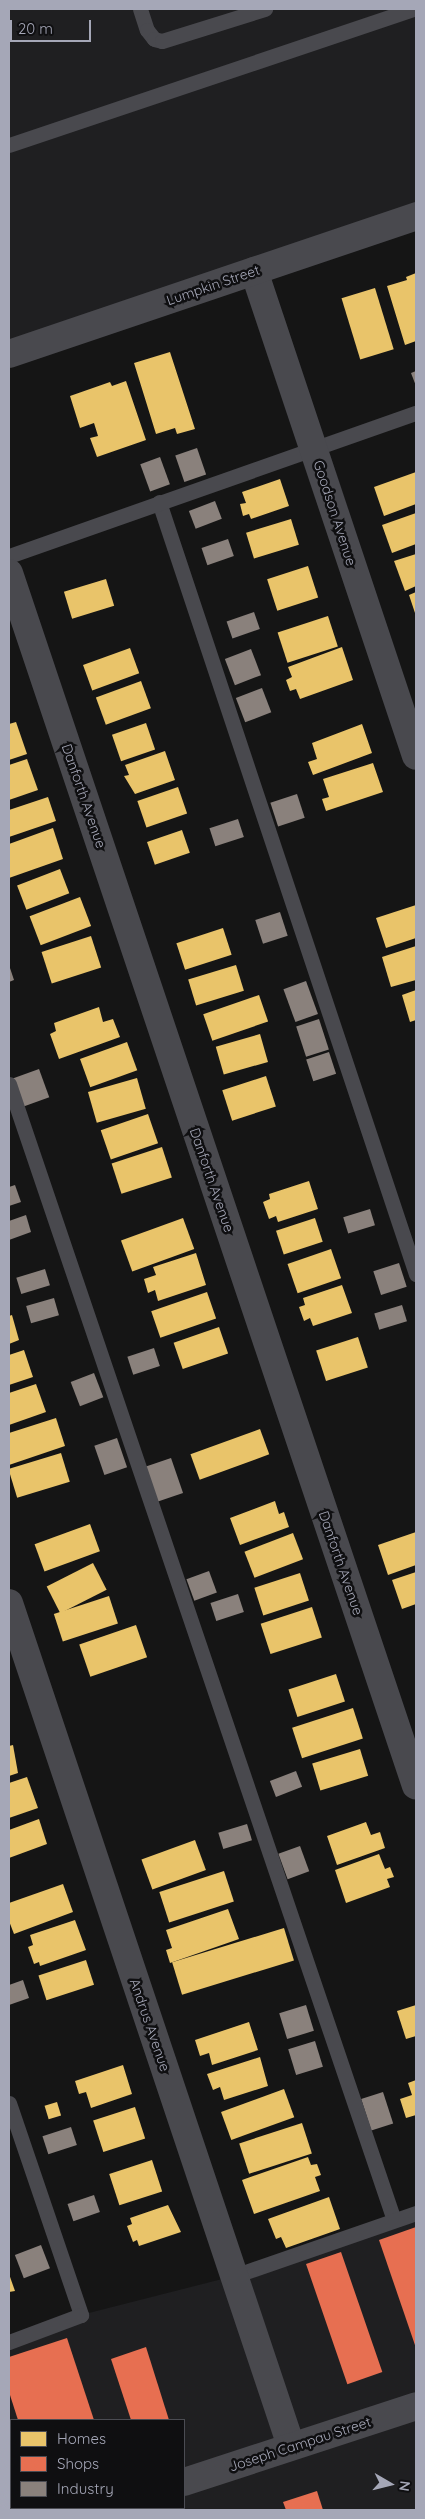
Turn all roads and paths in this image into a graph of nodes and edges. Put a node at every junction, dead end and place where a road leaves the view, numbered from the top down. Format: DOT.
graph roads {
  1 [pos="140,9"];
  2 [pos="265,9"];
  3 [pos="413,9"];
  4 [pos="9,145"];
  5 [pos="416,216"];
  6 [pos="254,271"];
  7 [pos="9,354"];
  8 [pos="416,412"];
  9 [pos="313,447"];
  10 [pos="159,502"];
  11 [pos="9,556"];
  12 [pos="9,573"];
  13 [pos="416,756"];
  14 [pos="9,1084"];
  15 [pos="416,1274"];
  16 [pos="9,1603"];
  17 [pos="416,1786"];
  18 [pos="9,2102"];
  19 [pos="416,2213"];
  20 [pos="394,2220"];
  21 [pos="234,2276"];
  22 [pos="9,2342"];
  23 [pos="416,2406"];
  24 [pos="291,2446"];
  25 [pos="185,2482"];
  1 -- 2 [label="lane"];
  3 -- 4 [label="lane"];
  5 -- 6 [label="street, Lumpkin Street"];
  6 -- 7 [label="street, Lumpkin Street"];
  6 -- 9 [label="street, Goodson Avenue"];
  8 -- 9 [label="lane"];
  9 -- 10 [label="lane"];
  9 -- 13 [label="street, Goodson Avenue"];
  10 -- 11 [label="lane"];
  10 -- 15 [label="lane"];
  12 -- 17 [label="street, Danforth Avenue"];
  14 -- 20 [label="lane"];
  16 -- 21 [label="street, Andrus Avenue"];
  18 -- 22 [label="lane"];
  19 -- 20 [label="lane"];
  20 -- 21 [label="lane"];
  21 -- 24 [label="street, Andrus Avenue"];
  23 -- 24 [label="street, Joseph Campau Street"];
  24 -- 25 [label="street, Joseph Campau Street"];
}
